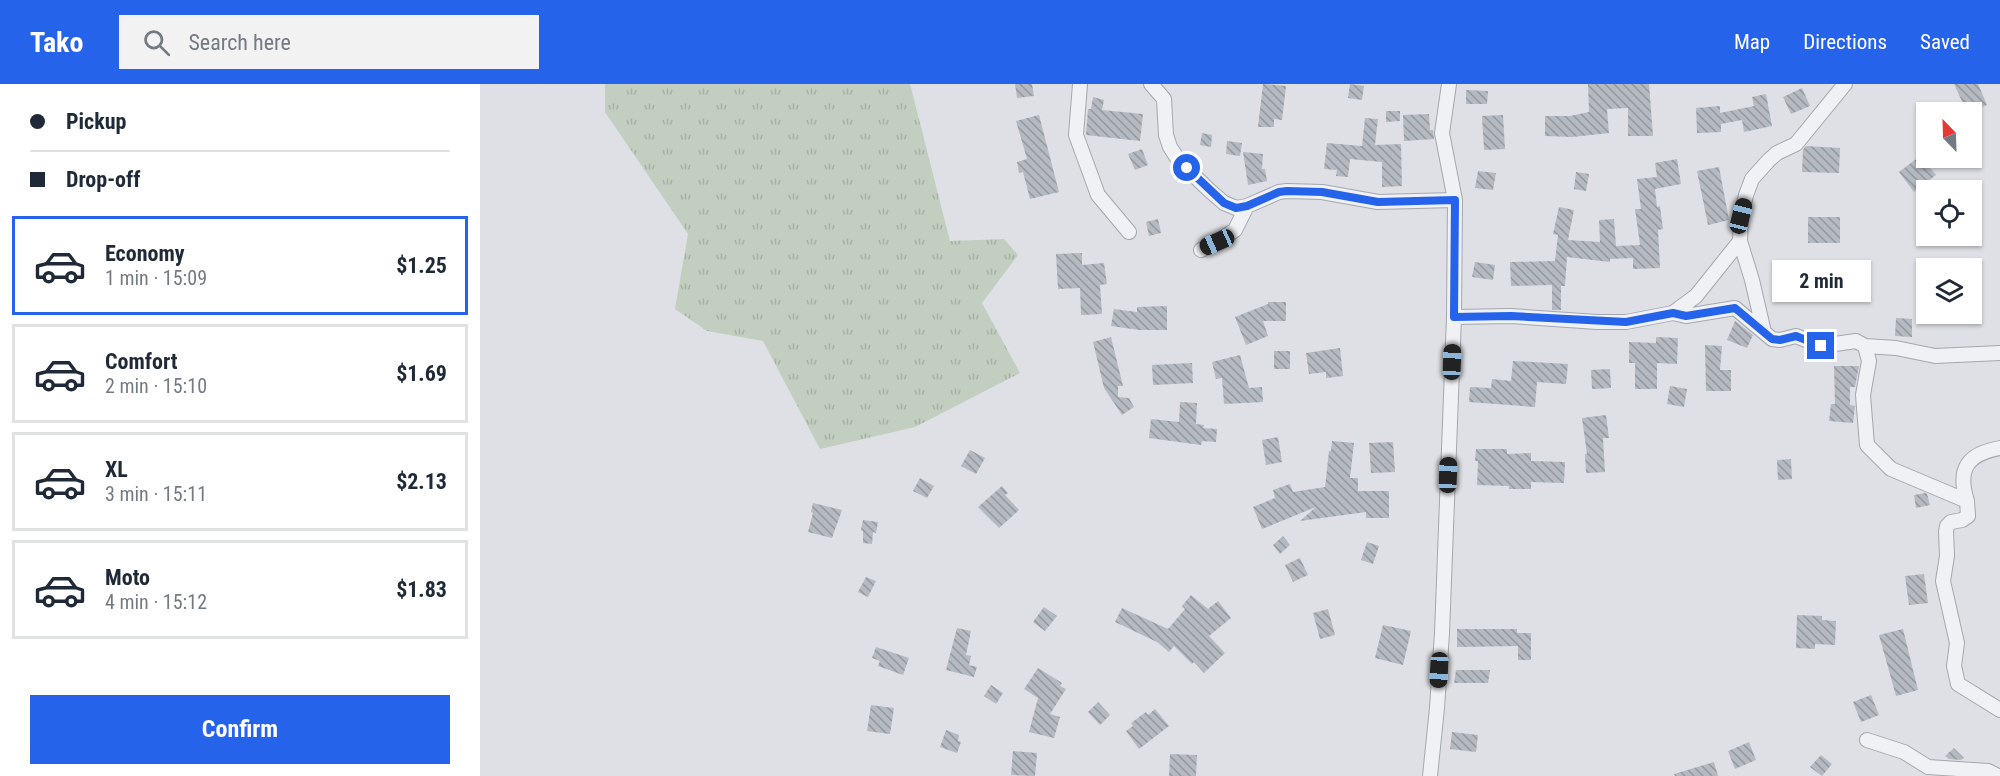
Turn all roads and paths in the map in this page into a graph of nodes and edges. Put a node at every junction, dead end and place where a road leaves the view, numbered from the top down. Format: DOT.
graph roads {
  1 [pos="1080,84"];
  2 [pos="1151,84"];
  3 [pos="1449,84"];
  4 [pos="1845,84"];
  5 [pos="1455,200"];
  6 [pos="1247,206"];
  7 [pos="1129,232"];
  8 [pos="1740,241"];
  9 [pos="1201,250"];
  10 [pos="1673,313"];
  11 [pos="1454,317"];
  12 [pos="1764,332"];
  13 [pos="1865,346"];
  14 [pos="2000,353"];
  15 [pos="2000,448"];
  16 [pos="1967,501"];
  17 [pos="2000,710"];
  18 [pos="1867,740"];
  19 [pos="1430,776"];
  20 [pos="1998,776"];
  1 -- 7 [label="street"];
  2 -- 6 [label="street"];
  3 -- 5 [label="street"];
  4 -- 8 [label="street"];
  5 -- 6 [label="street"];
  5 -- 11 [label="street"];
  6 -- 9 [label="street"];
  8 -- 10 [label="street"];
  8 -- 12 [label="street"];
  10 -- 11 [label="street"];
  10 -- 12 [label="street"];
  11 -- 19 [label="street"];
  12 -- 13 [label="street"];
  13 -- 14 [label="street"];
  13 -- 16 [label="street"];
  15 -- 16 [label="street"];
  16 -- 17 [label="street"];
  18 -- 20 [label="street"];
}
